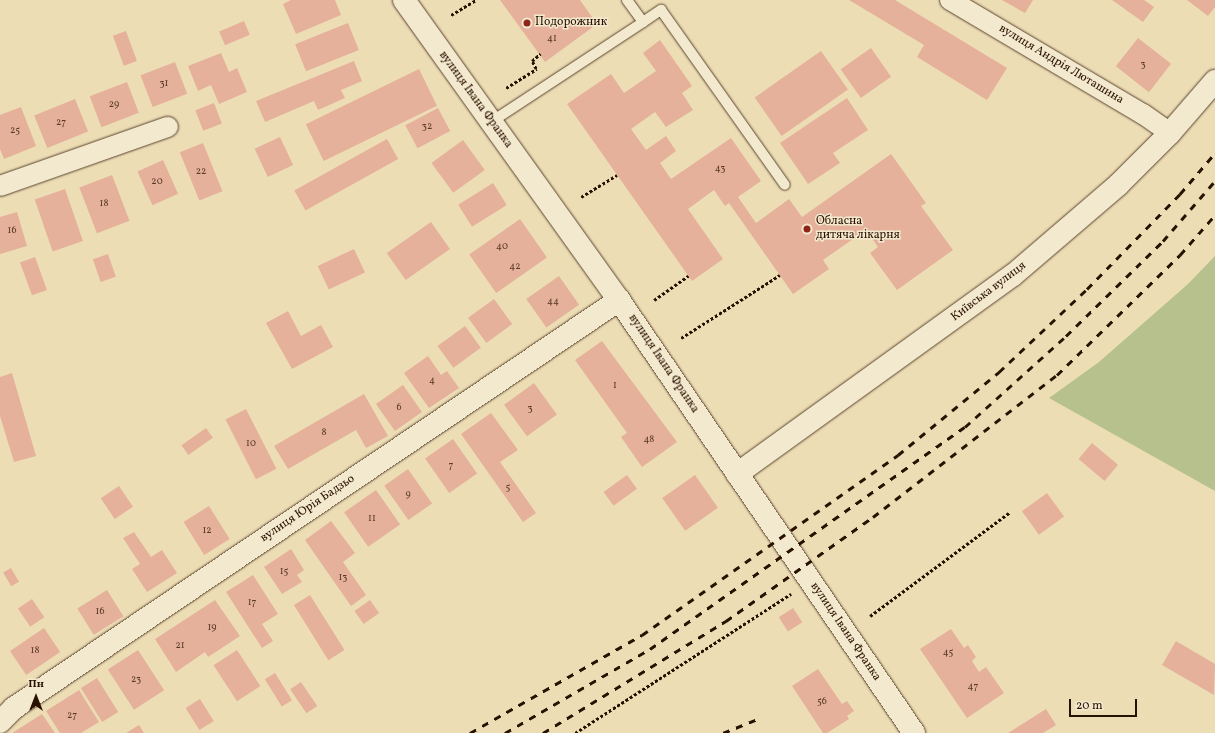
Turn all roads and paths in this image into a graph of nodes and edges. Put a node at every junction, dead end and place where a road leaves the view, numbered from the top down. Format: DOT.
graph roads {
  1 [pos="404,0"];
  2 [pos="476,0"];
  3 [pos="627,0"];
  4 [pos="950,0"];
  5 [pos="451,15"];
  6 [pos="642,22"];
  7 [pos="540,54"];
  8 [pos="1215,81"];
  9 [pos="506,88"];
  10 [pos="491,122"];
  11 [pos="168,127"];
  12 [pos="1170,134"];
  13 [pos="617,175"];
  14 [pos="785,185"];
  15 [pos="0,186"];
  16 [pos="581,197"];
  17 [pos="780,275"];
  18 [pos="688,276"];
  19 [pos="619,300"];
  20 [pos="654,300"];
  21 [pos="681,338"];
  22 [pos="737,474"];
  23 [pos="1010,512"];
  24 [pos="791,594"];
  25 [pos="870,616"];
  26 [pos="0,722"];
  27 [pos="575,733"];
  28 [pos="914,733"];
  1 -- 10 [label="street, вулиця Івана Франка"];
  2 -- 5 [label="path"];
  3 -- 6 [label="lane"];
  4 -- 12 [label="street, вулиця Андрія Люташина"];
  6 -- 10 [label="lane"];
  6 -- 14 [label="lane"];
  7 -- 9 [label="path"];
  8 -- 12 [label="street, Київська вулиця"];
  10 -- 19 [label="street, вулиця Івана Франка"];
  11 -- 15 [label="street"];
  12 -- 22 [label="street, Київська вулиця"];
  13 -- 16 [label="path"];
  17 -- 21 [label="path"];
  18 -- 20 [label="path"];
  19 -- 22 [label="street, вулиця Івана Франка"];
  19 -- 26 [label="street, вулиця Юрія Бадзьо"];
  22 -- 28 [label="street, вулиця Івана Франка"];
  23 -- 25 [label="path"];
  24 -- 27 [label="path"];
}
